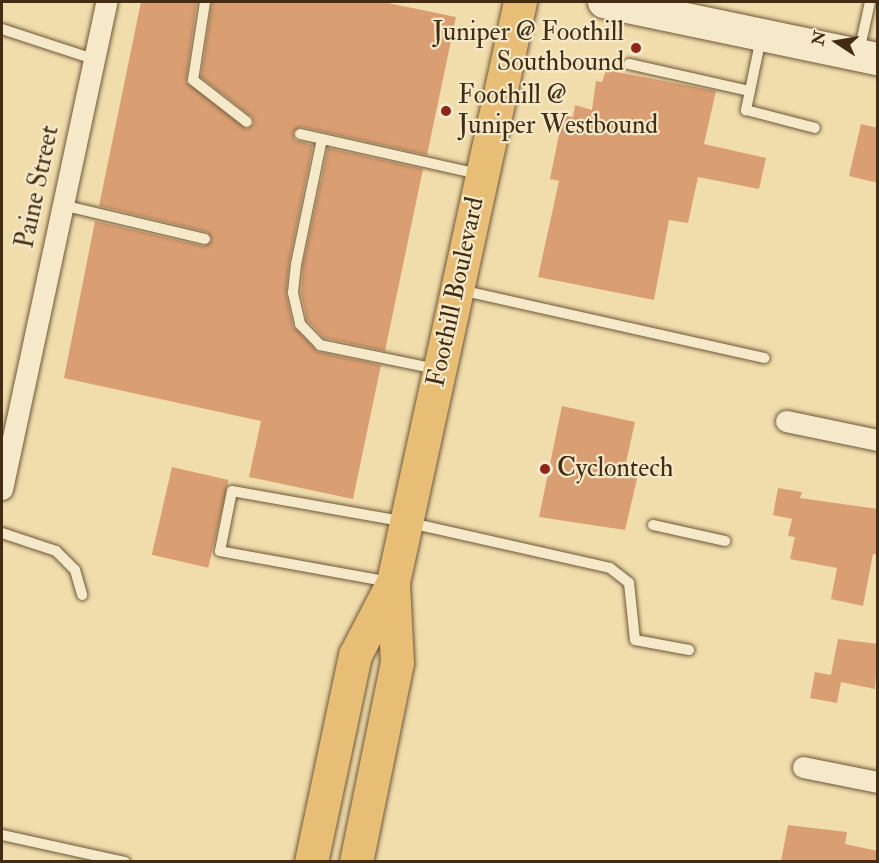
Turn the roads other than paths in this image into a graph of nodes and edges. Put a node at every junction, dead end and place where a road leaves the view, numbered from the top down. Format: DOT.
graph roads {
  1 [pos="106,2"];
  2 [pos="205,2"];
  3 [pos="520,2"];
  4 [pos="604,2"];
  5 [pos="870,2"];
  6 [pos="2,29"];
  7 [pos="761,35"];
  8 [pos="868,57"];
  9 [pos="93,58"];
  10 [pos="629,64"];
  11 [pos="750,91"];
  12 [pos="247,122"];
  13 [pos="815,128"];
  14 [pos="300,134"];
  15 [pos="321,139"];
  16 [pos="482,175"];
  17 [pos="62,205"];
  18 [pos="205,239"];
  19 [pos="457,289"];
  20 [pos="765,358"];
  21 [pos="439,370"];
  22 [pos="786,421"];
  23 [pos="7,440"];
  24 [pos="878,440"];
  25 [pos="2,489"];
  26 [pos="406,522"];
  27 [pos="654,525"];
  28 [pos="2,533"];
  29 [pos="725,541"];
  30 [pos="393,582"];
  31 [pos="82,595"];
  32 [pos="689,650"];
  33 [pos="803,767"];
  34 [pos="878,782"];
  35 [pos="2,835"];
  36 [pos="124,861"];
  37 [pos="311,861"];
  38 [pos="356,861"];
  1 -- 9 [label="street, Paine Street"];
  2 -- 12 [label="lane"];
  3 -- 16 [label="main road, Foothill Boulevard"];
  4 -- 7 [label="street"];
  5 -- 8 [label="lane"];
  6 -- 9 [label="lane"];
  7 -- 8 [label="street"];
  7 -- 11 [label="lane"];
  9 -- 17 [label="street, Paine Street"];
  10 -- 11 [label="lane"];
  11 -- 13 [label="lane"];
  14 -- 15 [label="lane"];
  15 -- 16 [label="lane"];
  15 -- 21 [label="lane"];
  16 -- 19 [label="main road, Foothill Boulevard"];
  17 -- 18 [label="lane"];
  17 -- 23 [label="street, Paine Street"];
  19 -- 20 [label="lane"];
  19 -- 21 [label="main road, Foothill Boulevard"];
  21 -- 26 [label="main road, Foothill Boulevard"];
  22 -- 24 [label="street"];
  23 -- 25 [label="street, Paine Street"];
  26 -- 30 [label="main road, Foothill Boulevard"];
  26 -- 30 [label="lane"];
  26 -- 32 [label="lane"];
  27 -- 29 [label="lane"];
  28 -- 31 [label="lane"];
  30 -- 37 [label="main road, Foothill Boulevard"];
  30 -- 38 [label="main road, Foothill Boulevard"];
  33 -- 34 [label="street"];
  35 -- 36 [label="lane"];
}
